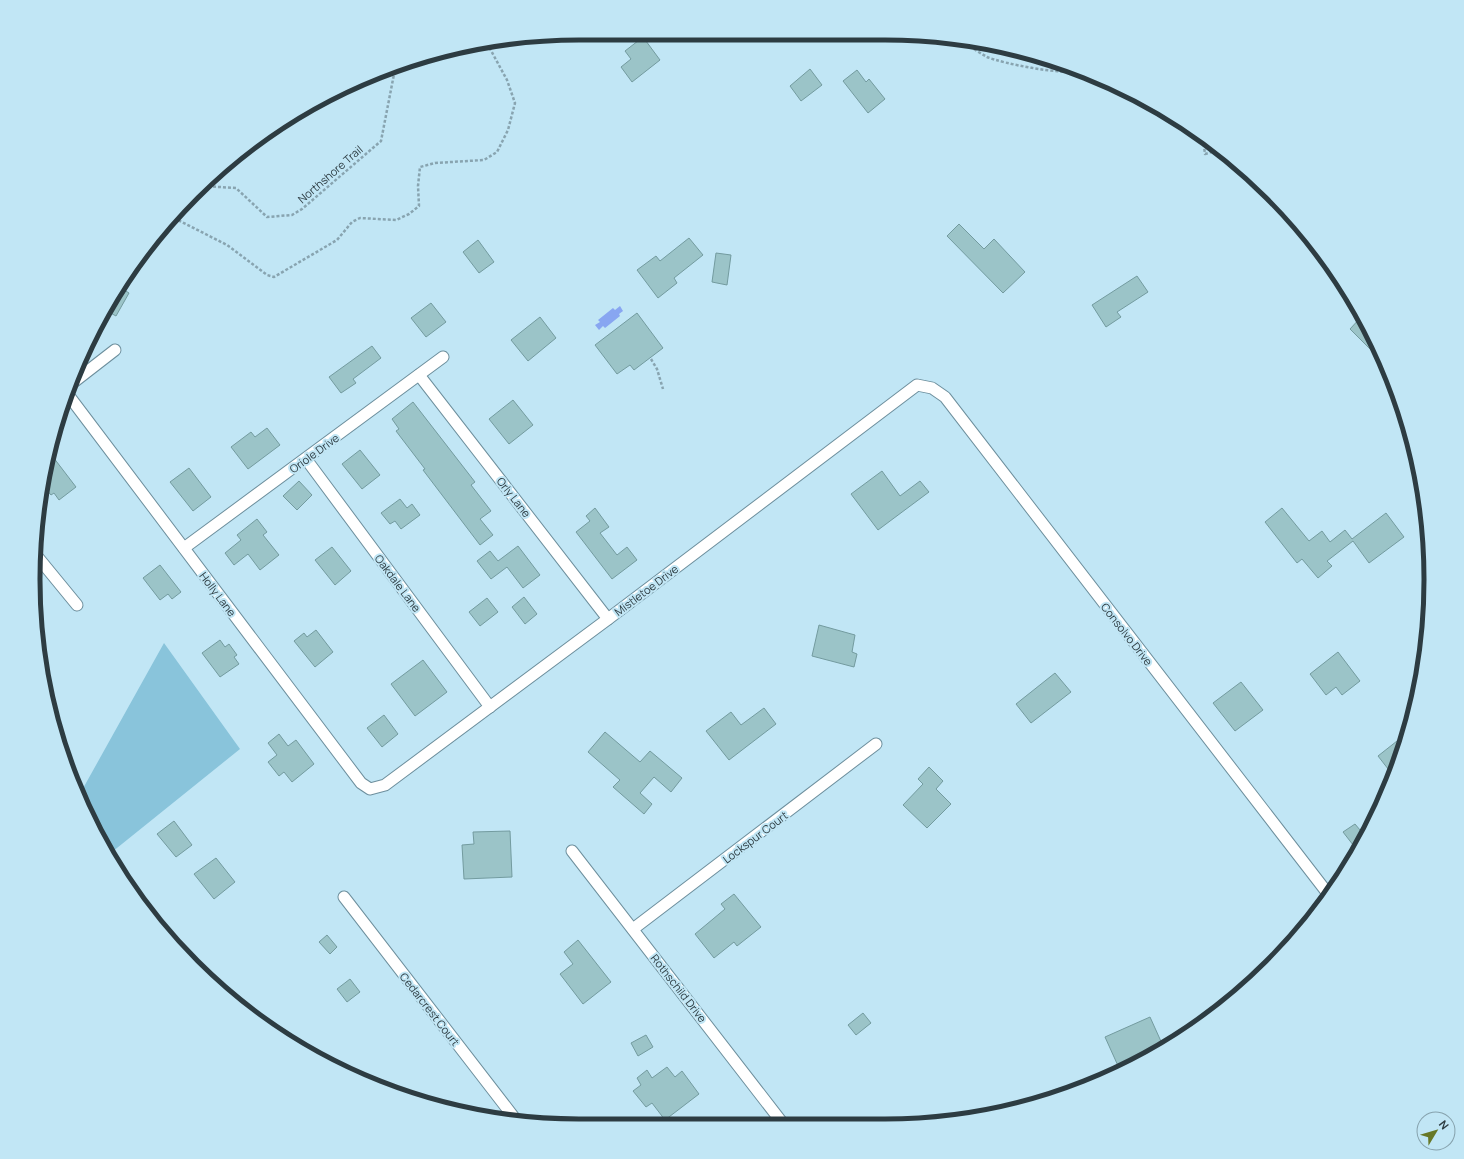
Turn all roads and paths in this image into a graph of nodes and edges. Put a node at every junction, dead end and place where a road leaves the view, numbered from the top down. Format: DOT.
graph roads {
  1 [pos="490,48"];
  2 [pos="973,48"];
  3 [pos="1062,70"];
  4 [pos="394,73"];
  5 [pos="1204,145"];
  6 [pos="1214,152"];
  7 [pos="211,186"];
  8 [pos="178,220"];
  9 [pos="115,350"];
  10 [pos="443,357"];
  11 [pos="651,359"];
  12 [pos="419,375"];
  13 [pos="79,378"];
  14 [pos="917,385"];
  15 [pos="663,388"];
  16 [pos="71,399"];
  17 [pos="306,459"];
  18 [pos="184,548"];
  19 [pos="41,561"];
  20 [pos="77,605"];
  21 [pos="608,619"];
  22 [pos="490,708"];
  23 [pos="876,744"];
  24 [pos="370,789"];
  25 [pos="572,851"];
  26 [pos="1325,890"];
  27 [pos="344,897"];
  28 [pos="633,929"];
  29 [pos="512,1114"];
  30 [pos="779,1119"];
  1 -- 8 [label="path"];
  2 -- 3 [label="path"];
  4 -- 7 [label="path, Northshore Trail"];
  5 -- 6 [label="path"];
  9 -- 13 [label="street"];
  10 -- 12 [label="street, Oriole Drive"];
  11 -- 15 [label="path"];
  12 -- 17 [label="street, Oriole Drive"];
  12 -- 21 [label="street, Orly Lane"];
  14 -- 21 [label="street, Mistletoe Drive"];
  14 -- 26 [label="street, Consolvo Drive"];
  16 -- 18 [label="street, Holly Lane"];
  17 -- 18 [label="street, Oriole Drive"];
  17 -- 22 [label="street, Oakdale Lane"];
  18 -- 24 [label="street, Holly Lane"];
  19 -- 20 [label="street"];
  21 -- 22 [label="street, Mistletoe Drive"];
  22 -- 24 [label="street, Mistletoe Drive"];
  23 -- 28 [label="street, Lockspur Court"];
  25 -- 28 [label="street, Rothschild Drive"];
  27 -- 29 [label="street, Cedarcrest Court"];
  28 -- 30 [label="street, Rothschild Drive"];
}
